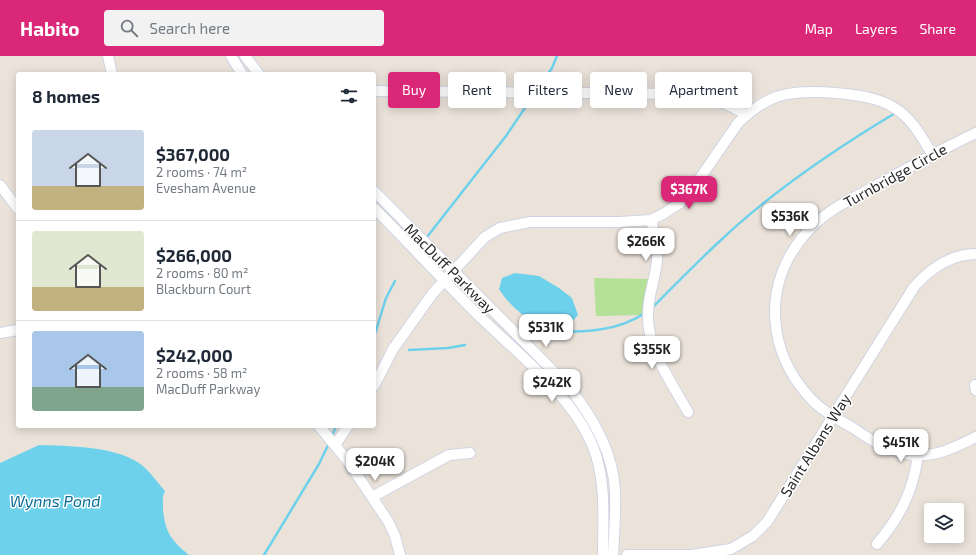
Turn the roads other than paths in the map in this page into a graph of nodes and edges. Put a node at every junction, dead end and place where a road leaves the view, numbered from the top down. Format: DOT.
graph roads {
  1 [pos="108,56"];
  2 [pos="231,56"];
  3 [pos="245,56"];
  4 [pos="112,72"];
  5 [pos="241,72"];
  6 [pos="257,72"];
  7 [pos="376,91"];
  8 [pos="746,115"];
  9 [pos="976,133"];
  10 [pos="932,154"];
  11 [pos="0,184"];
  12 [pos="376,193"];
  13 [pos="16,206"];
  14 [pos="376,210"];
  15 [pos="651,220"];
  16 [pos="976,254"];
  17 [pos="454,272"];
  18 [pos="446,281"];
  19 [pos="16,330"];
  20 [pos="0,333"];
  21 [pos="376,382"];
  22 [pos="688,412"];
  23 [pos="833,416"];
  24 [pos="321,428"];
  25 [pos="347,428"];
  26 [pos="976,437"];
  27 [pos="335,445"];
  28 [pos="470,453"];
  29 [pos="918,454"];
  30 [pos="372,497"];
  31 [pos="877,544"];
  32 [pos="400,555"];
  33 [pos="603,555"];
  34 [pos="613,555"];
  35 [pos="627,555"];
  1 -- 4 [label="street"];
  2 -- 5 [label="street"];
  3 -- 6 [label="street"];
  7 -- 8 [label="street"];
  8 -- 10 [label="street"];
  8 -- 15 [label="street"];
  9 -- 10 [label="street, Turnbridge Circle"];
  10 -- 23 [label="street, Turnbridge Circle"];
  11 -- 13 [label="street"];
  12 -- 17 [label="street, MacDuff Parkway"];
  14 -- 18 [label="street, MacDuff Parkway"];
  15 -- 17 [label="street"];
  15 -- 22 [label="street"];
  16 -- 23 [label="street, Saint Albans Way"];
  17 -- 18 [label="street"];
  17 -- 34 [label="street, MacDuff Parkway"];
  18 -- 21 [label="street"];
  18 -- 33 [label="street, MacDuff Parkway"];
  19 -- 20 [label="street"];
  23 -- 29 [label="street, Turnbridge Circle"];
  23 -- 35 [label="street, Saint Albans Way"];
  24 -- 27 [label="street"];
  25 -- 27 [label="street"];
  26 -- 29 [label="street, Turnbridge Circle"];
  27 -- 30 [label="street"];
  28 -- 30 [label="street"];
  29 -- 31 [label="street"];
  30 -- 32 [label="street"];
}
